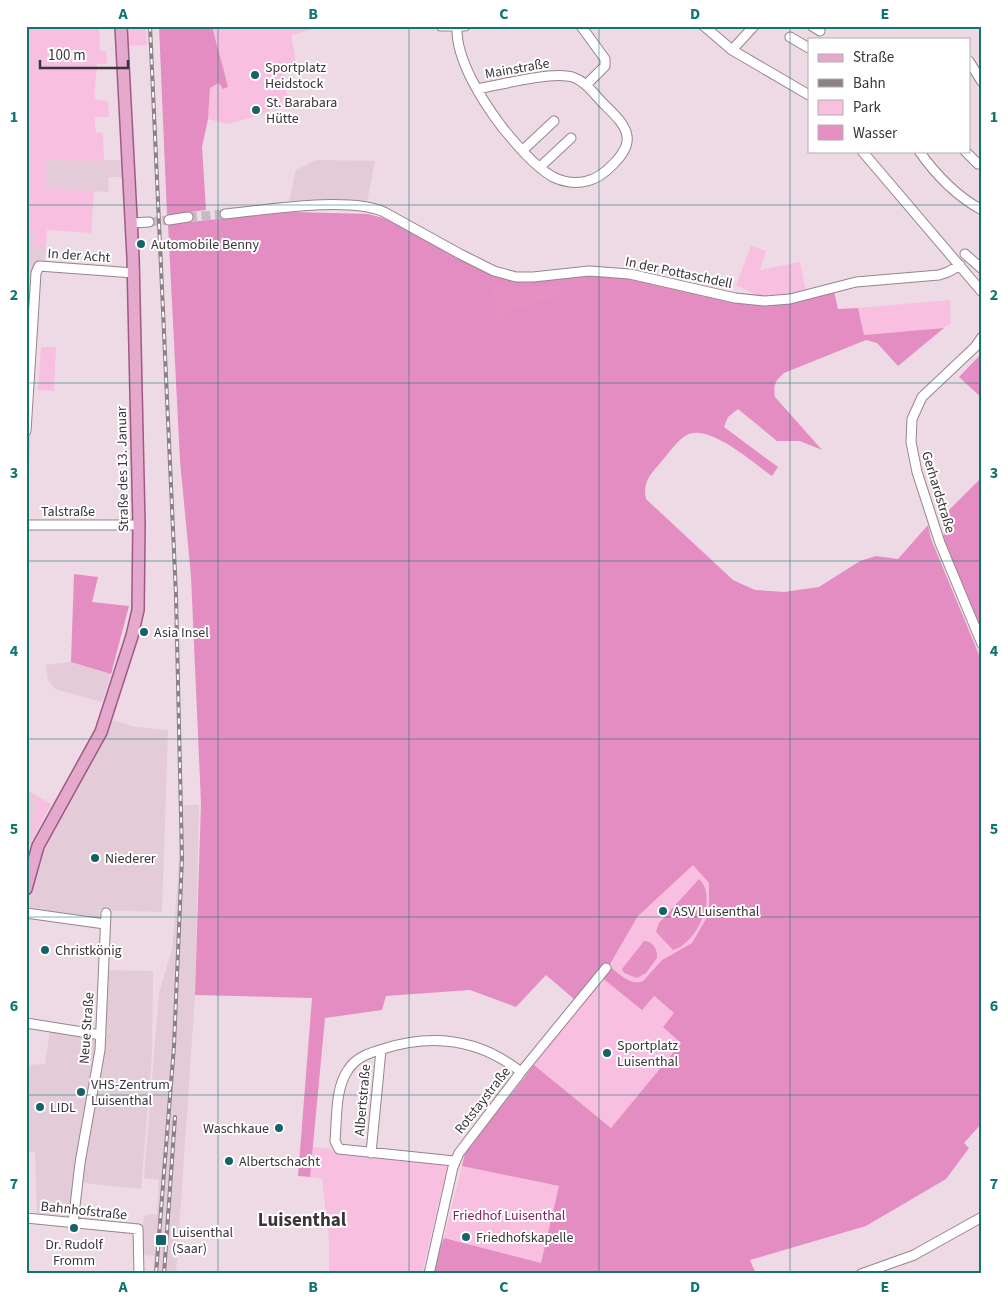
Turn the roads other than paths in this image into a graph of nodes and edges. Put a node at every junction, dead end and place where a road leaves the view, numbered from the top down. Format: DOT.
graph roads {
  1 [pos="121,26"];
  2 [pos="441,26"];
  3 [pos="581,26"];
  4 [pos="704,26"];
  5 [pos="754,26"];
  6 [pos="812,26"];
  7 [pos="461,27"];
  8 [pos="820,31"];
  9 [pos="790,37"];
  10 [pos="808,47"];
  11 [pos="732,50"];
  12 [pos="970,63"];
  13 [pos="982,82"];
  14 [pos="586,85"];
  15 [pos="477,89"];
  16 [pos="808,94"];
  17 [pos="554,121"];
  18 [pos="571,138"];
  19 [pos="523,150"];
  20 [pos="863,152"];
  21 [pos="920,152"];
  22 [pos="966,152"];
  23 [pos="978,164"];
  24 [pos="540,167"];
  25 [pos="982,210"];
  26 [pos="225,214"];
  27 [pos="188,218"];
  28 [pos="169,220"];
  29 [pos="132,222"];
  30 [pos="149,222"];
  31 [pos="965,254"];
  32 [pos="960,265"];
  33 [pos="982,268"];
  34 [pos="134,273"];
  35 [pos="982,292"];
  36 [pos="982,338"];
  37 [pos="26,431"];
  38 [pos="26,525"];
  39 [pos="139,525"];
  40 [pos="982,644"];
  41 [pos="26,889"];
  42 [pos="26,913"];
  43 [pos="106,913"];
  44 [pos="105,924"];
  45 [pos="606,968"];
  46 [pos="26,1022"];
  47 [pos="101,1035"];
  48 [pos="381,1050"];
  49 [pos="521,1072"];
  50 [pos="371,1153"];
  51 [pos="454,1161"];
  52 [pos="982,1217"];
  53 [pos="26,1218"];
  54 [pos="73,1222"];
  55 [pos="138,1274"];
  56 [pos="429,1274"];
  57 [pos="861,1274"];
  1 -- 29 [label="main road, Straße des 13. Januar"];
  2 -- 7 [label="street"];
  3 -- 14 [label="street"];
  4 -- 11 [label="street"];
  5 -- 11 [label="street"];
  6 -- 8 [label="street"];
  7 -- 15 [label="street, Mainstraße"];
  9 -- 10 [label="street"];
  11 -- 16 [label="street"];
  12 -- 13 [label="street"];
  14 -- 15 [label="street, Mainstraße"];
  14 -- 24 [label="street, Mainstraße"];
  15 -- 19 [label="street, Mainstraße"];
  17 -- 19 [label="street"];
  18 -- 24 [label="street"];
  19 -- 24 [label="street, Mainstraße"];
  20 -- 32 [label="street"];
  21 -- 25 [label="street"];
  22 -- 23 [label="street"];
  26 -- 32 [label="street, In der Pottaschdell"];
  27 -- 28 [label="street"];
  29 -- 30 [label="street"];
  29 -- 34 [label="main road, Straße des 13. Januar"];
  31 -- 33 [label="street"];
  32 -- 35 [label="street"];
  34 -- 37 [label="street, In der Acht"];
  34 -- 39 [label="main road, Straße des 13. Januar"];
  36 -- 40 [label="street, Gerhardstraße"];
  38 -- 39 [label="street, Talstraße"];
  39 -- 41 [label="main road, Straße des 13. Januar"];
  42 -- 44 [label="street"];
  43 -- 44 [label="street, Neue Straße"];
  44 -- 47 [label="street, Neue Straße"];
  45 -- 49 [label="street, Rotstaystraße"];
  46 -- 47 [label="street"];
  47 -- 54 [label="street, Neue Straße"];
  48 -- 49 [label="street, Albertstraße"];
  48 -- 50 [label="street, Albertstraße"];
  48 -- 50 [label="street, Albertstraße"];
  49 -- 51 [label="street, Rotstaystraße"];
  50 -- 51 [label="street, Albertstraße"];
  51 -- 56 [label="street, Rotstaystraße"];
  52 -- 57 [label="street"];
  53 -- 54 [label="street, Bahnhofstraße"];
  54 -- 55 [label="street, Bahnhofstraße"];
}
